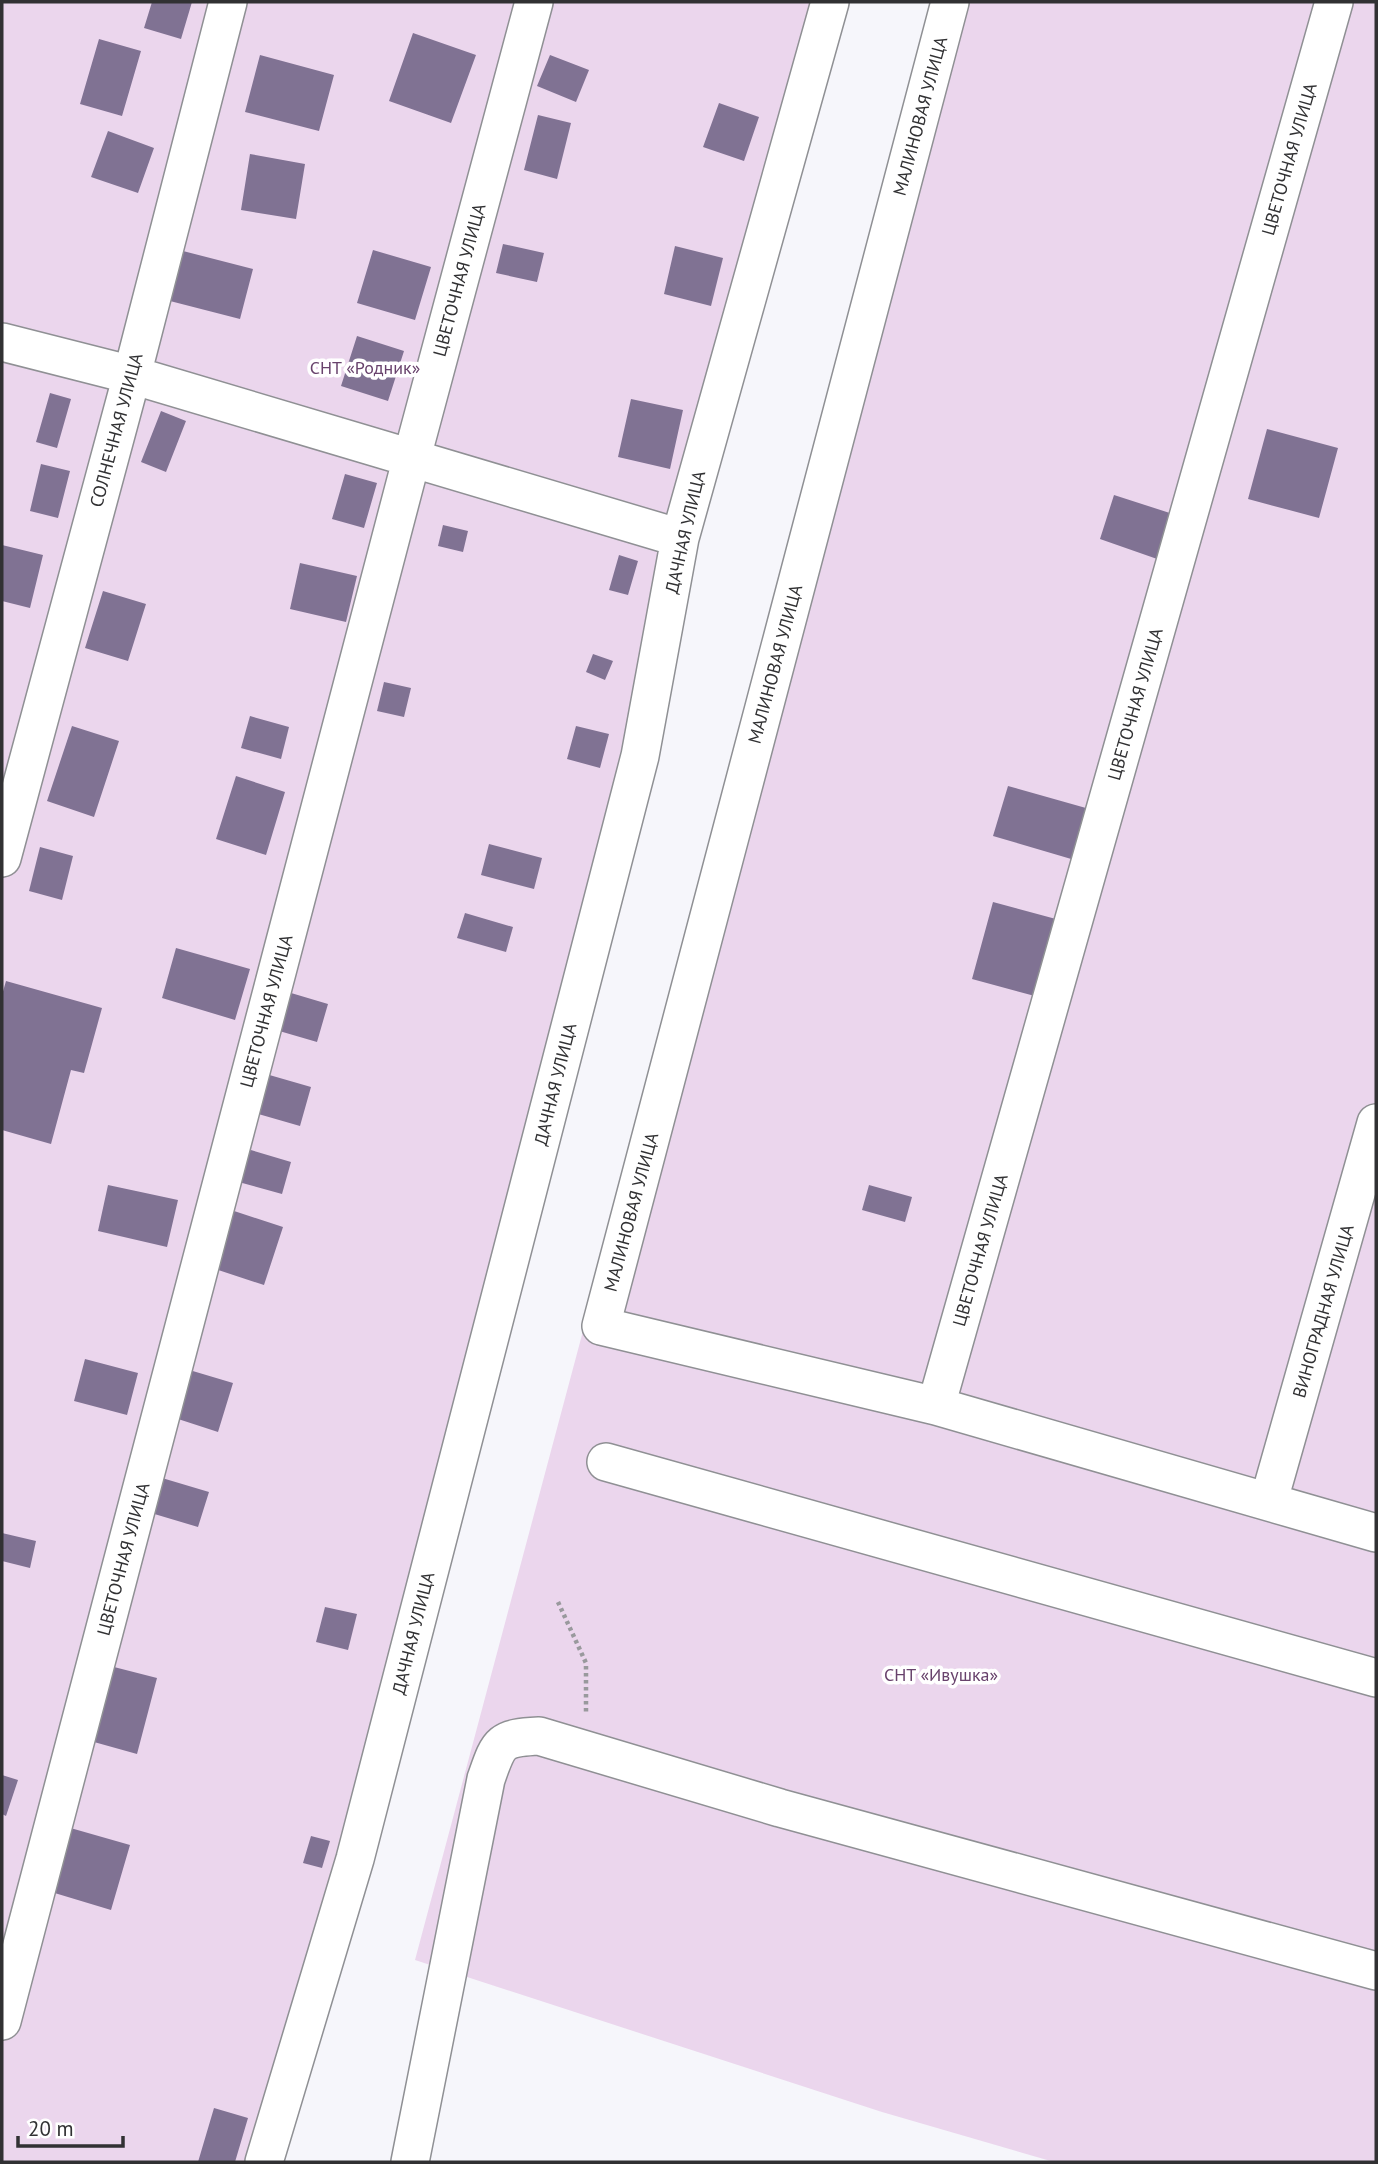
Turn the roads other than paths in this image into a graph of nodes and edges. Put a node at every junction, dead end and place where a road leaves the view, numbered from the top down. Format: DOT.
graph roads {
  1 [pos="229,2"];
  2 [pos="534,2"];
  3 [pos="830,2"];
  4 [pos="950,2"];
  5 [pos="1334,2"];
  6 [pos="2,342"];
  7 [pos="132,374"];
  8 [pos="412,457"];
  9 [pos="680,538"];
  10 [pos="2,858"];
  11 [pos="1376,1123"];
  12 [pos="936,1406"];
  13 [pos="606,1462"];
  14 [pos="1269,1500"];
  15 [pos="1376,1533"];
  16 [pos="1376,1678"];
  17 [pos="1376,1971"];
  18 [pos="2,2021"];
  19 [pos="264,2162"];
  20 [pos="410,2162"];
  1 -- 7 [label="street, СОЛНЕЧНАЯ УЛИЦА"];
  2 -- 8 [label="street, ЦВЕТОЧНАЯ УЛИЦА"];
  3 -- 9 [label="street, ДАЧНАЯ УЛИЦА"];
  4 -- 12 [label="street, МАЛИНОВАЯ УЛИЦА"];
  5 -- 12 [label="street, ЦВЕТОЧНАЯ УЛИЦА"];
  6 -- 7 [label="street"];
  7 -- 8 [label="street"];
  7 -- 10 [label="street, СОЛНЕЧНАЯ УЛИЦА"];
  8 -- 9 [label="street"];
  8 -- 18 [label="street, ЦВЕТОЧНАЯ УЛИЦА"];
  9 -- 19 [label="street, ДАЧНАЯ УЛИЦА"];
  11 -- 14 [label="street, ВИНОГРАДНАЯ УЛИЦА"];
  12 -- 14 [label="street"];
  13 -- 16 [label="street"];
  14 -- 15 [label="street"];
  17 -- 20 [label="street"];
}
